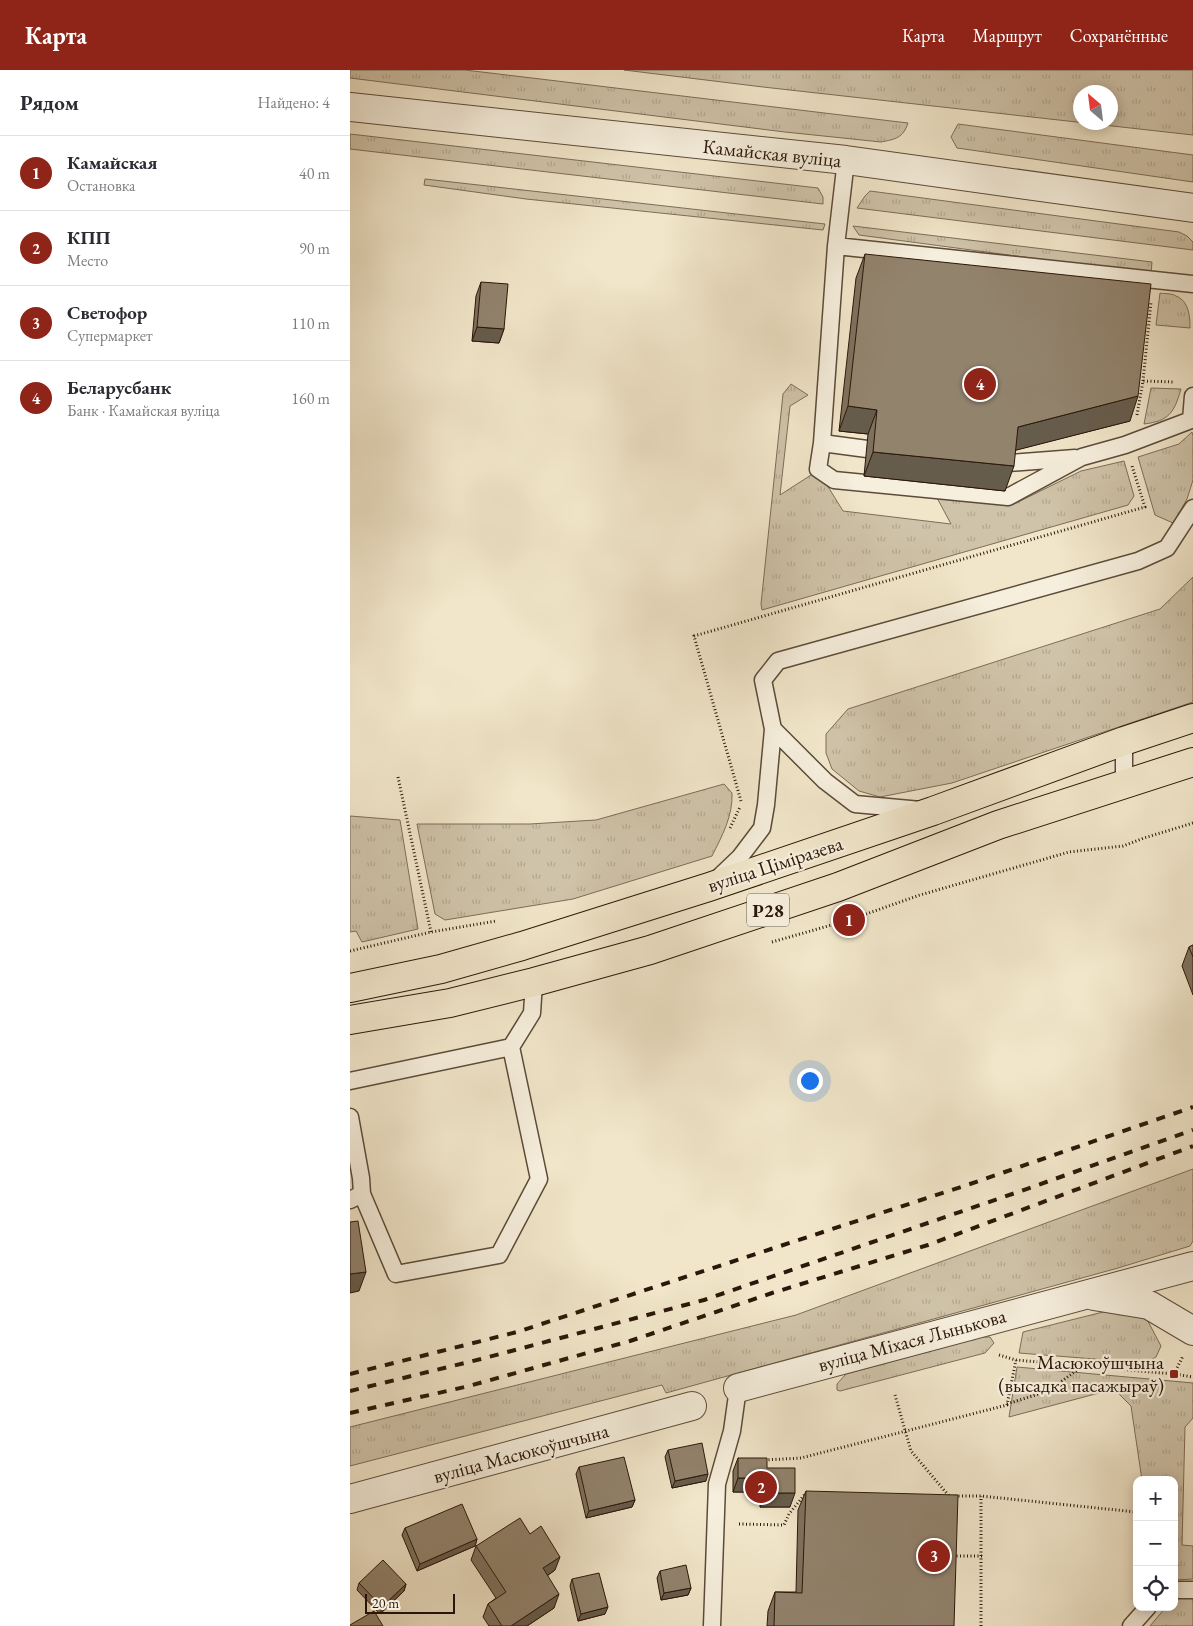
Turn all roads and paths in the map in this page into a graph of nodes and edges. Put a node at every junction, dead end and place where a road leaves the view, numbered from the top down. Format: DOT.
graph roads {
  1 [pos="350,107"];
  2 [pos="846,160"];
  3 [pos="1193,208"];
  4 [pos="836,246"];
  5 [pos="1154,280"];
  6 [pos="1193,284"];
  7 [pos="1142,381"];
  8 [pos="1193,396"];
  9 [pos="822,443"];
  10 [pos="867,449"];
  11 [pos="1082,457"];
  12 [pos="1008,463"];
  13 [pos="1193,508"];
  14 [pos="1193,718"];
  15 [pos="773,729"];
  16 [pos="1124,741"];
  17 [pos="1193,762"];
  18 [pos="398,777"];
  19 [pos="1124,784"];
  20 [pos="933,812"];
  21 [pos="1193,823"];
  22 [pos="709,887"];
  23 [pos="920,895"];
  24 [pos="350,951"];
  25 [pos="534,982"];
  26 [pos="350,988"];
  27 [pos="350,1020"];
  28 [pos="511,1047"];
  29 [pos="350,1081"];
  30 [pos="350,1117"];
  31 [pos="356,1197"];
  32 [pos="1193,1266"];
  33 [pos="1158,1276"];
  34 [pos="1085,1294"];
  35 [pos="1150,1305"];
  36 [pos="1193,1331"];
  37 [pos="999,1355"];
  38 [pos="1016,1360"];
  39 [pos="1083,1366"];
  40 [pos="1193,1377"];
  41 [pos="738,1388"];
  42 [pos="896,1394"];
  43 [pos="1007,1404"];
  44 [pos="692,1406"];
  45 [pos="906,1430"];
  46 [pos="723,1460"];
  47 [pos="814,1494"];
  48 [pos="939,1496"];
  49 [pos="949,1496"];
  50 [pos="981,1496"];
  51 [pos="350,1499"];
  52 [pos="1133,1512"];
  53 [pos="716,1524"];
  54 [pos="950,1556"];
  55 [pos="982,1556"];
  56 [pos="1178,1590"];
  57 [pos="1193,1590"];
  58 [pos="1144,1611"];
  59 [pos="712,1626"];
  60 [pos="981,1626"];
  61 [pos="1131,1626"];
  1 -- 2 [label="street, Камайская вуліца"];
  2 -- 3 [label="street, Камайская вуліца"];
  2 -- 4 [label="lane"];
  4 -- 5 [label="lane"];
  4 -- 9 [label="lane"];
  5 -- 6 [label="lane"];
  5 -- 7 [label="path"];
  8 -- 11 [label="lane"];
  9 -- 10 [label="lane"];
  9 -- 11 [label="lane"];
  11 -- 12 [label="lane"];
  13 -- 15 [label="lane"];
  14 -- 16 [label="main road, вуліца Ціміразева / Р28"];
  15 -- 20 [label="lane"];
  15 -- 22 [label="lane"];
  16 -- 19 [label="lane"];
  16 -- 20 [label="main road, вуліца Ціміразева / Р28"];
  17 -- 19 [label="main road, вуліца Ціміразева / Р28"];
  18 -- 24 [label="path"];
  19 -- 25 [label="main road, вуліца Ціміразева / Р28"];
  20 -- 22 [label="main road, вуліца Ціміразева / Р28"];
  21 -- 23 [label="path"];
  22 -- 26 [label="main road, вуліца Ціміразева / Р28"];
  25 -- 27 [label="main road, вуліца Ціміразева / Р28"];
  25 -- 28 [label="lane"];
  28 -- 29 [label="lane"];
  28 -- 31 [label="lane"];
  30 -- 31 [label="lane"];
  32 -- 33 [label="street, вуліца Міхася Лынькова"];
  33 -- 34 [label="street, вуліца Міхася Лынькова"];
  33 -- 35 [label="street"];
  34 -- 35 [label="street, вуліца Міхася Лынькова"];
  34 -- 41 [label="street, вуліца Міхася Лынькова"];
  35 -- 36 [label="street, вуліца Міхася Лынькова"];
  37 -- 38 [label="path"];
  38 -- 39 [label="path"];
  38 -- 43 [label="path"];
  39 -- 40 [label="path"];
  39 -- 43 [label="path"];
  41 -- 46 [label="lane"];
  42 -- 45 [label="path"];
  43 -- 45 [label="path"];
  44 -- 51 [label="street, вуліца Масюкоўшчына"];
  45 -- 46 [label="path"];
  45 -- 49 [label="path"];
  46 -- 53 [label="lane"];
  47 -- 53 [label="path"];
  48 -- 49 [label="path"];
  49 -- 50 [label="path"];
  50 -- 52 [label="path"];
  50 -- 55 [label="path"];
  53 -- 59 [label="lane"];
  54 -- 55 [label="path"];
  55 -- 60 [label="path"];
  56 -- 57 [label="lane"];
  58 -- 61 [label="lane"];
}
